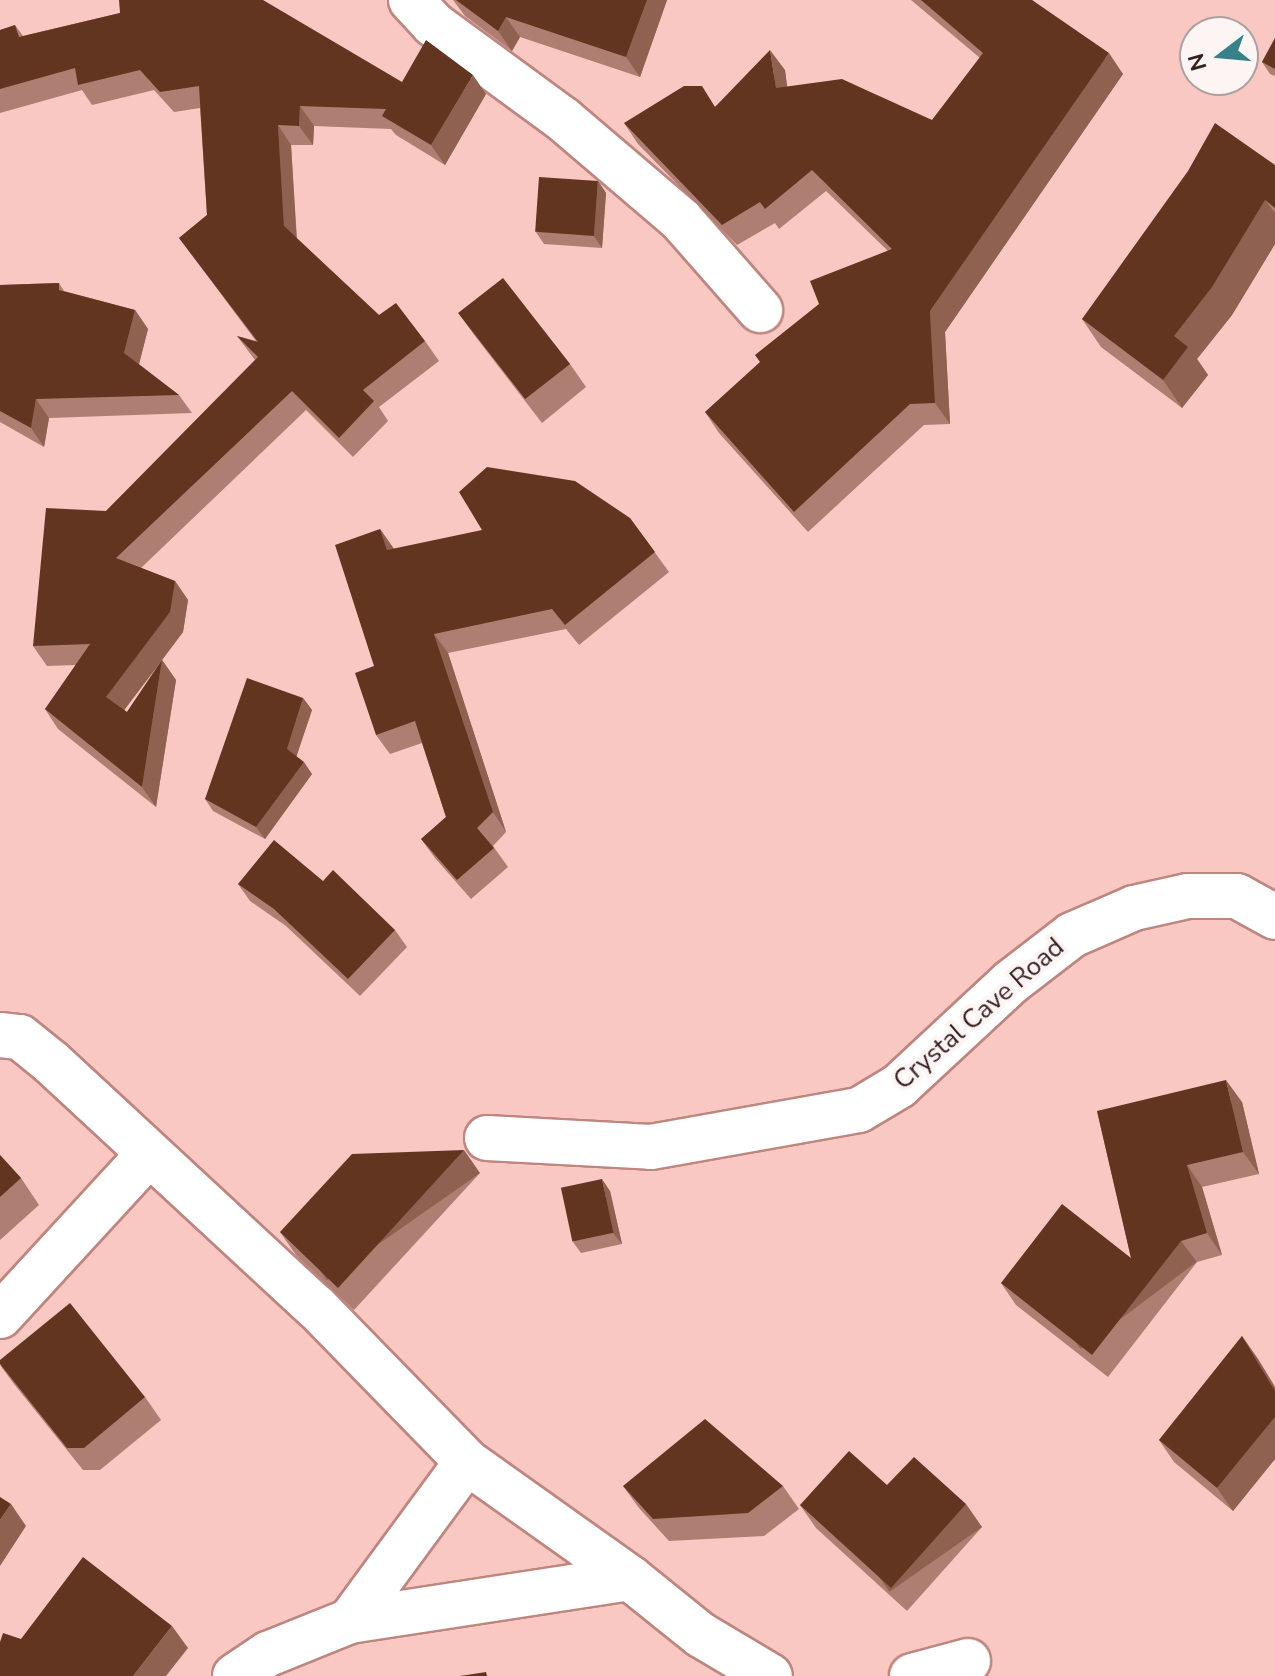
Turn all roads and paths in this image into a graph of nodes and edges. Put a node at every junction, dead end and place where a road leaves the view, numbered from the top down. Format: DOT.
graph roads {
  1 [pos="411,0"];
  2 [pos="760,310"];
  3 [pos="1275,917"];
  4 [pos="0,1035"];
  5 [pos="487,1138"];
  6 [pos="148,1155"];
  7 [pos="0,1316"];
  8 [pos="467,1462"];
  9 [pos="630,1578"];
  10 [pos="350,1621"];
  11 [pos="968,1661"];
  12 [pos="235,1676"];
  13 [pos="770,1676"];
  14 [pos="912,1676"];
  1 -- 2 [label="street"];
  3 -- 5 [label="street, Crystal Cave Road"];
  4 -- 6 [label="street"];
  6 -- 7 [label="street"];
  6 -- 8 [label="street"];
  8 -- 9 [label="street"];
  8 -- 10 [label="street"];
  9 -- 10 [label="street"];
  9 -- 13 [label="street"];
  10 -- 12 [label="street"];
  11 -- 14 [label="street"];
}
